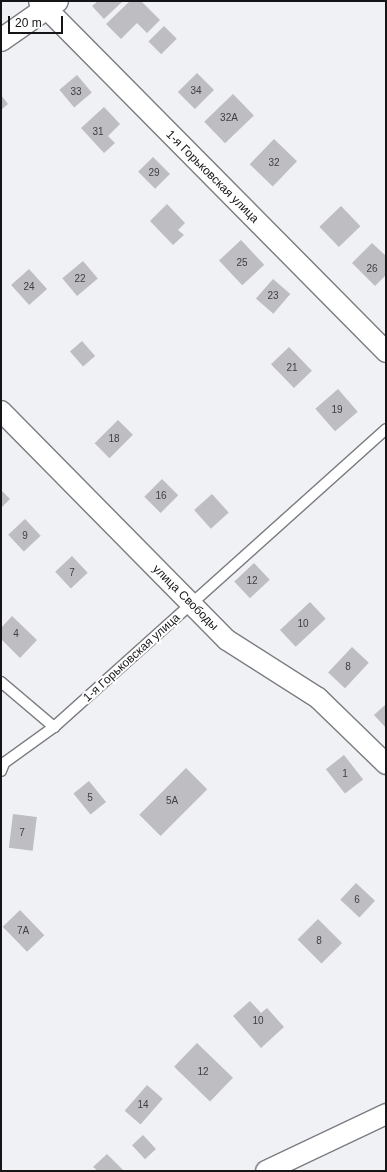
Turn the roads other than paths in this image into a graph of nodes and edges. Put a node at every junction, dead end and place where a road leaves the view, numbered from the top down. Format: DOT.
graph roads {
  1 [pos="47,3"];
  2 [pos="1,40"];
  3 [pos="386,352"];
  4 [pos="1,411"];
  5 [pos="386,429"];
  6 [pos="191,604"];
  7 [pos="1,682"];
  8 [pos="54,727"];
  9 [pos="386,764"];
  10 [pos="1,771"];
  11 [pos="386,1114"];
  12 [pos="266,1171"];
  1 -- 2 [label="street"];
  1 -- 3 [label="street, 1-я Горьковская улица"];
  4 -- 6 [label="street, улица Свободы"];
  5 -- 6 [label="lane, 1-я Горьковская улица"];
  6 -- 8 [label="lane, 1-я Горьковская улица"];
  6 -- 9 [label="street, улица Свободы"];
  7 -- 8 [label="lane"];
  8 -- 10 [label="lane, 1-я Горьковская улица"];
  11 -- 12 [label="street"];
}
